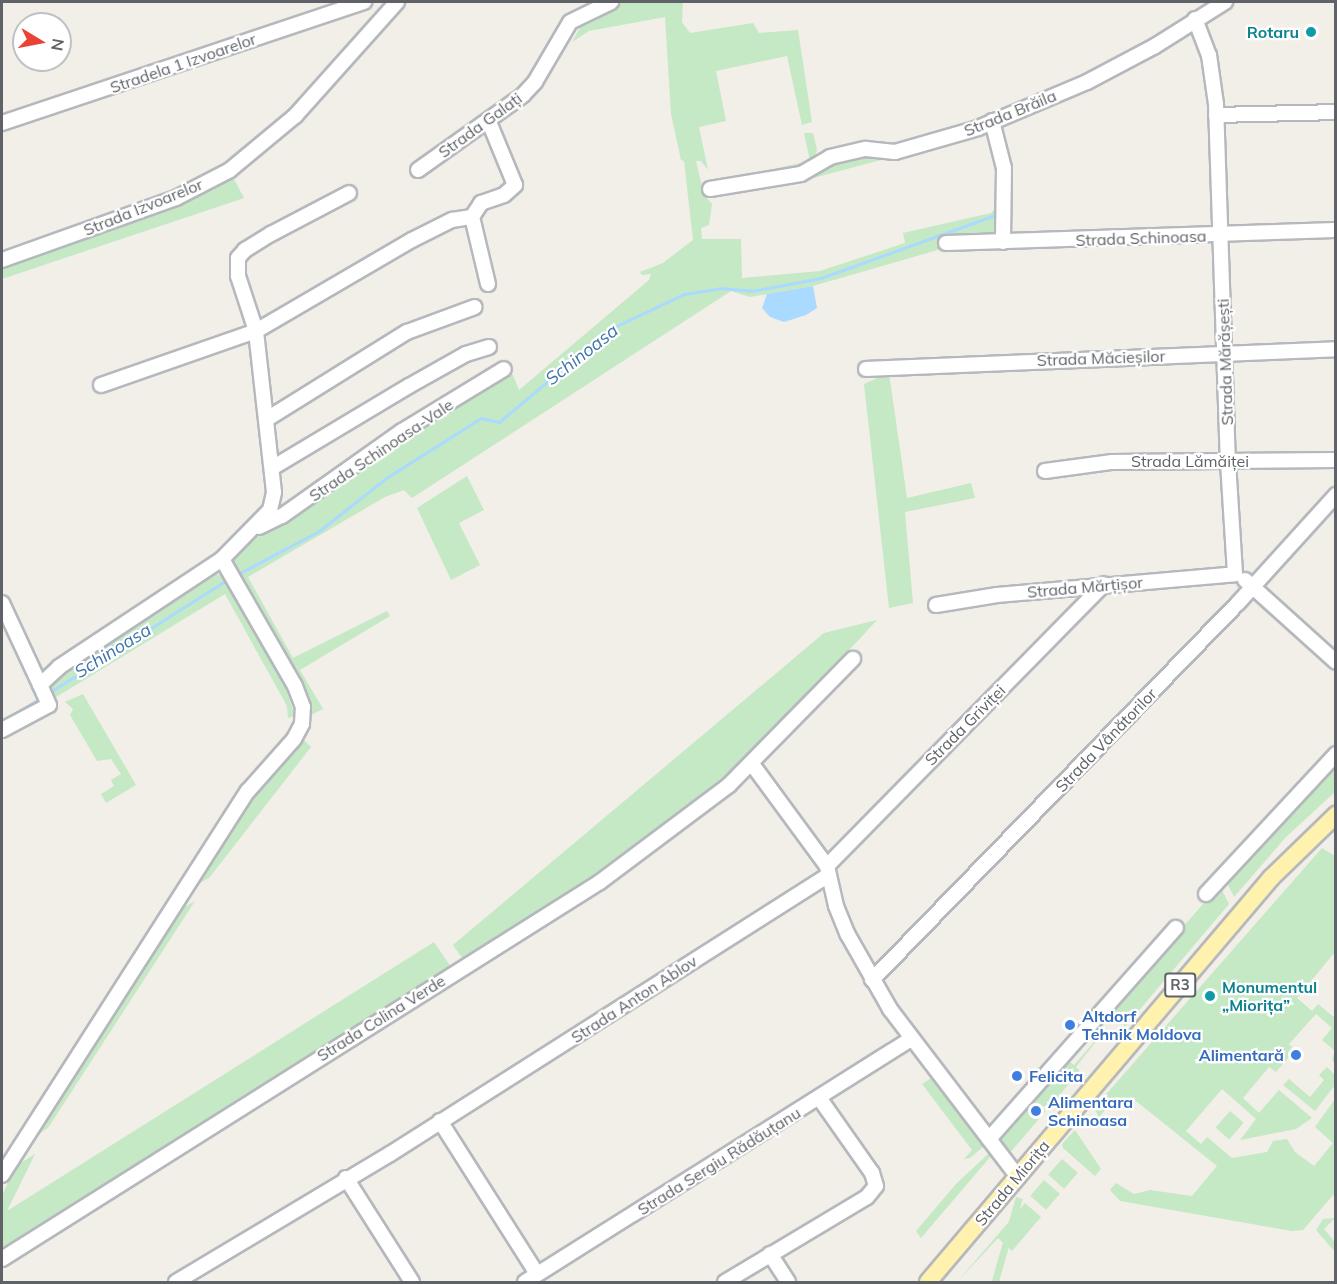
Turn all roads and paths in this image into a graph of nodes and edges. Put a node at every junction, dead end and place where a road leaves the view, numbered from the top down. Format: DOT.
graph roads {
  1 [pos="364,2"];
  2 [pos="397,2"];
  3 [pos="610,2"];
  4 [pos="1225,2"];
  5 [pos="1195,19"];
  6 [pos="1335,112"];
  7 [pos="1216,115"];
  8 [pos="992,121"];
  9 [pos="489,122"];
  10 [pos="2,123"];
  11 [pos="417,170"];
  12 [pos="710,189"];
  13 [pos="349,193"];
  14 [pos="472,217"];
  15 [pos="1335,230"];
  16 [pos="1220,236"];
  17 [pos="1003,242"];
  18 [pos="946,243"];
  19 [pos="2,260"];
  20 [pos="488,284"];
  21 [pos="475,307"];
  22 [pos="256,331"];
  23 [pos="489,347"];
  24 [pos="1335,349"];
  25 [pos="1226,353"];
  26 [pos="504,369"];
  27 [pos="866,369"];
  28 [pos="101,386"];
  29 [pos="267,419"];
  30 [pos="1335,459"];
  31 [pos="1228,462"];
  32 [pos="272,468"];
  33 [pos="1045,471"];
  34 [pos="1335,495"];
  35 [pos="257,527"];
  36 [pos="222,559"];
  37 [pos="1235,574"];
  38 [pos="1104,584"];
  39 [pos="1252,584"];
  40 [pos="2,603"];
  41 [pos="936,605"];
  42 [pos="853,659"];
  43 [pos="1335,662"];
  44 [pos="44,694"];
  45 [pos="2,730"];
  46 [pos="1335,754"];
  47 [pos="752,764"];
  48 [pos="1335,815"];
  49 [pos="827,871"];
  50 [pos="1206,894"];
  51 [pos="1176,928"];
  52 [pos="872,980"];
  53 [pos="912,1038"];
  54 [pos="820,1099"];
  55 [pos="440,1121"];
  56 [pos="989,1139"];
  57 [pos="2,1175"];
  58 [pos="1018,1177"];
  59 [pos="346,1178"];
  60 [pos="770,1254"];
  61 [pos="2,1258"];
  62 [pos="537,1274"];
  63 [pos="176,1282"];
  64 [pos="412,1282"];
  65 [pos="525,1282"];
  66 [pos="725,1282"];
  67 [pos="788,1282"];
  68 [pos="928,1282"];
  1 -- 10 [label="street, Stradela 1 Izvoarelor"];
  2 -- 19 [label="street, Strada Izvoarelor"];
  3 -- 9 [label="street, Strada Galați"];
  4 -- 5 [label="street, Strada Brăila"];
  5 -- 7 [label="street, Strada Mărășești"];
  5 -- 8 [label="street, Strada Brăila"];
  6 -- 7 [label="street"];
  7 -- 16 [label="street, Strada Mărășești"];
  8 -- 12 [label="street, Strada Brăila"];
  8 -- 17 [label="street"];
  9 -- 11 [label="street, Strada Galați"];
  9 -- 14 [label="street"];
  13 -- 22 [label="street, Strada Schinoasa-Vale"];
  14 -- 20 [label="street"];
  14 -- 22 [label="street"];
  15 -- 16 [label="street, Strada Schinoasa"];
  16 -- 17 [label="street, Strada Schinoasa"];
  16 -- 25 [label="street, Strada Mărășești"];
  17 -- 18 [label="street, Strada Schinoasa"];
  21 -- 29 [label="street"];
  22 -- 28 [label="street"];
  22 -- 29 [label="street, Strada Schinoasa-Vale"];
  23 -- 32 [label="street"];
  24 -- 25 [label="street, Strada Măcieșilor"];
  25 -- 27 [label="street, Strada Măcieșilor"];
  25 -- 31 [label="street, Strada Mărășești"];
  26 -- 35 [label="street, Strada Schinoasa-Vale"];
  29 -- 32 [label="street, Strada Schinoasa-Vale"];
  30 -- 31 [label="street, Strada Lămăiței"];
  31 -- 33 [label="street, Strada Lămăiței"];
  31 -- 37 [label="street, Strada Mărășești"];
  32 -- 35 [label="street, Strada Schinoasa-Vale"];
  34 -- 39 [label="street, Strada Vânătorilor"];
  35 -- 36 [label="street, Strada Schinoasa-Vale"];
  36 -- 44 [label="street, Strada Schinoasa-Vale"];
  36 -- 57 [label="street"];
  37 -- 38 [label="street, Strada Mărțișor"];
  37 -- 39 [label="street"];
  38 -- 41 [label="street, Strada Mărțișor"];
  38 -- 49 [label="street, Strada Griviței"];
  39 -- 43 [label="street"];
  39 -- 52 [label="street, Strada Vânătorilor"];
  40 -- 44 [label="street"];
  42 -- 47 [label="street"];
  44 -- 45 [label="street, Strada Schinoasa-Vale"];
  46 -- 50 [label="street"];
  47 -- 49 [label="street"];
  47 -- 61 [label="street, Strada Colina Verde"];
  48 -- 58 [label="main road, Strada Miorița / R3"];
  49 -- 52 [label="street"];
  49 -- 55 [label="street, Strada Anton Ablov"];
  51 -- 56 [label="street"];
  52 -- 53 [label="street"];
  53 -- 54 [label="street, Strada Sergiu Rădăuțanu"];
  53 -- 56 [label="street"];
  54 -- 60 [label="street"];
  54 -- 62 [label="street, Strada Sergiu Rădăuțanu"];
  55 -- 59 [label="street, Strada Anton Ablov"];
  55 -- 62 [label="street"];
  56 -- 58 [label="street"];
  58 -- 68 [label="main road, Strada Miorița / R3"];
  59 -- 63 [label="street, Strada Anton Ablov"];
  59 -- 64 [label="street"];
  60 -- 66 [label="street"];
  60 -- 67 [label="street"];
  62 -- 65 [label="street, Strada Sergiu Rădăuțanu"];
}
